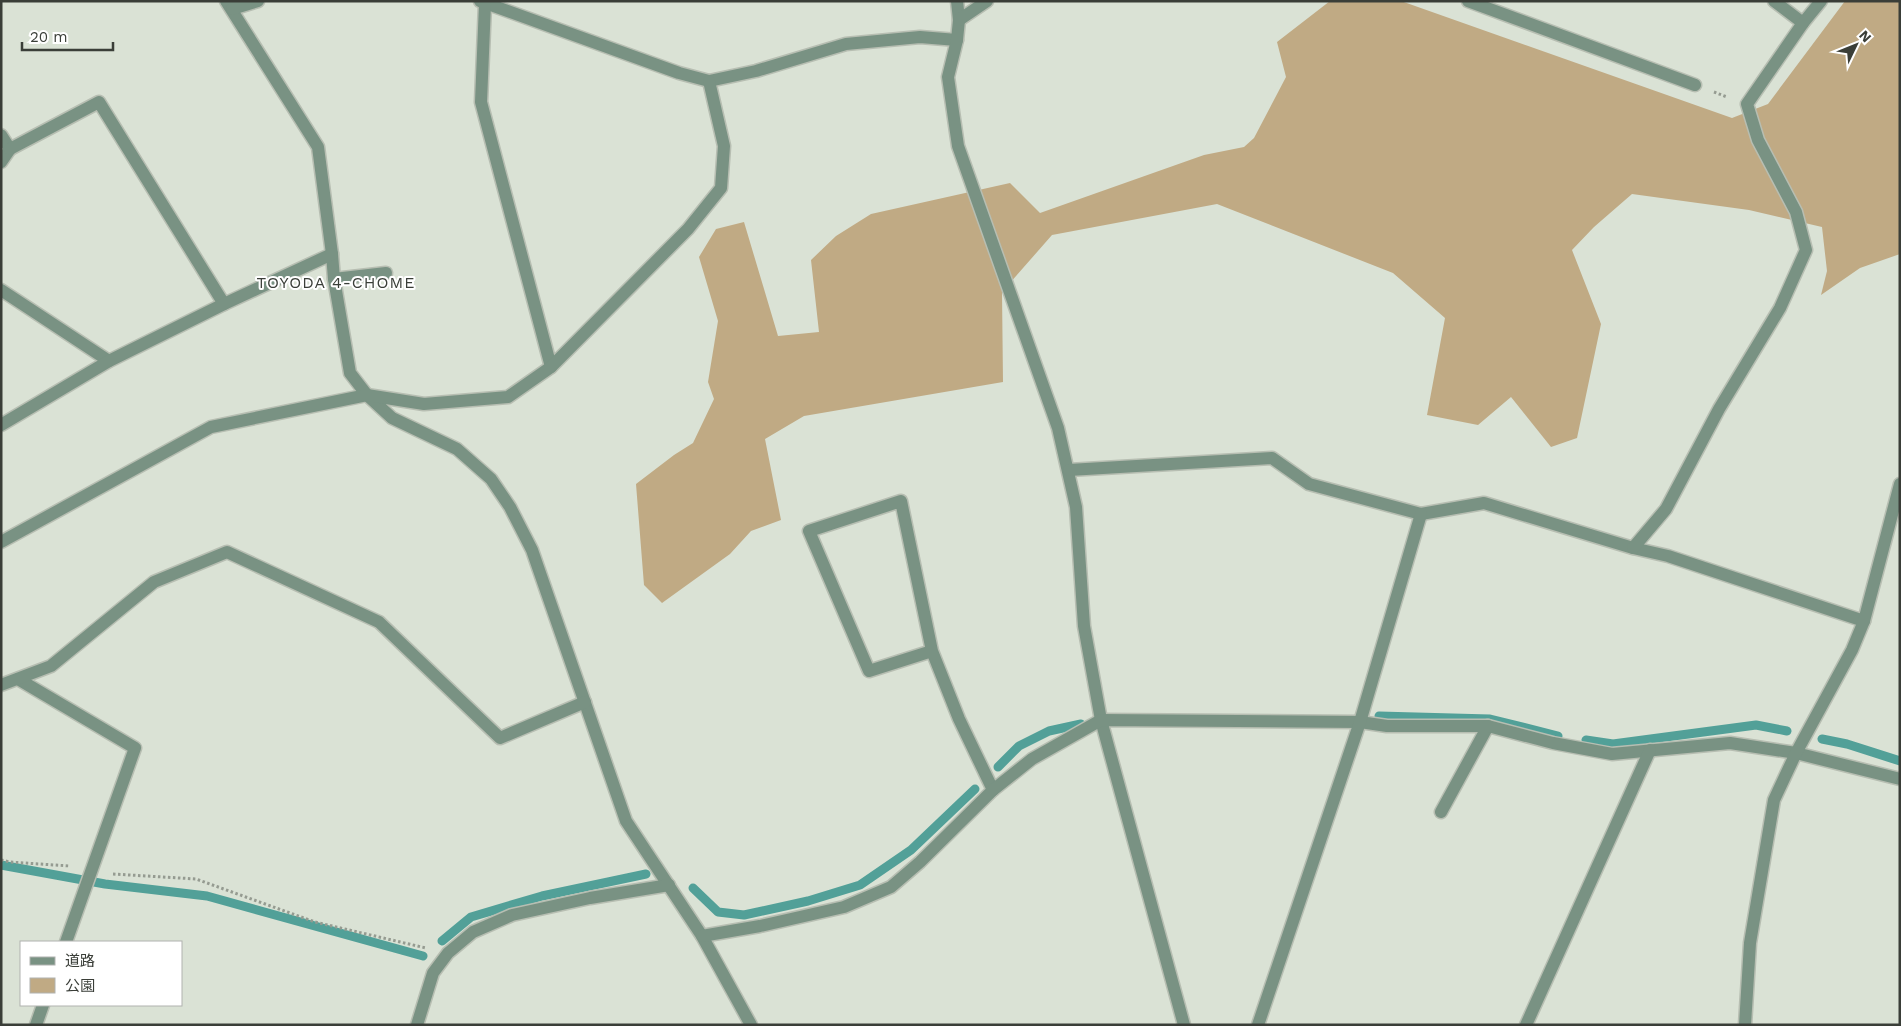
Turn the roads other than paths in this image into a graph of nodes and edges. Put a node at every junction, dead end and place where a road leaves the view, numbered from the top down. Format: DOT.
graph roads {
  1 [pos="258,1"];
  2 [pos="957,1"];
  3 [pos="987,1"];
  4 [pos="1468,1"];
  5 [pos="1774,1"];
  6 [pos="1821,1"];
  7 [pos="482,2"];
  8 [pos="229,5"];
  9 [pos="959,20"];
  10 [pos="1803,23"];
  11 [pos="957,40"];
  12 [pos="709,81"];
  13 [pos="1695,85"];
  14 [pos="1,135"];
  15 [pos="10,149"];
  16 [pos="1,162"];
  17 [pos="332,254"];
  18 [pos="386,273"];
  19 [pos="334,279"];
  20 [pos="1,290"];
  21 [pos="224,304"];
  22 [pos="109,361"];
  23 [pos="552,367"];
  24 [pos="367,395"];
  25 [pos="1,426"];
  26 [pos="1069,470"];
  27 [pos="1900,484"];
  28 [pos="1421,514"];
  29 [pos="1,542"];
  30 [pos="1633,548"];
  31 [pos="1864,621"];
  32 [pos="932,651"];
  33 [pos="18,679"];
  34 [pos="1,685"];
  35 [pos="585,702"];
  36 [pos="1101,720"];
  37 [pos="1360,722"];
  38 [pos="1488,726"];
  39 [pos="1650,750"];
  40 [pos="1796,752"];
  41 [pos="1900,778"];
  42 [pos="993,790"];
  43 [pos="1441,812"];
  44 [pos="669,885"];
  45 [pos="702,936"];
  46 [pos="66,941"];
  47 [pos="43,1006"];
  48 [pos="36,1025"];
  49 [pos="417,1025"];
  50 [pos="751,1025"];
  51 [pos="1184,1025"];
  52 [pos="1258,1025"];
  53 [pos="1526,1025"];
  54 [pos="1745,1025"];
  1 -- 8 [label="street"];
  2 -- 9 [label="street"];
  3 -- 9 [label="street"];
  4 -- 13 [label="street"];
  5 -- 10 [label="street"];
  6 -- 10 [label="street"];
  7 -- 12 [label="street"];
  7 -- 23 [label="street"];
  8 -- 17 [label="street"];
  9 -- 11 [label="street"];
  10 -- 30 [label="street"];
  11 -- 12 [label="street"];
  11 -- 26 [label="street"];
  12 -- 23 [label="street"];
  14 -- 15 [label="street"];
  15 -- 16 [label="street"];
  15 -- 21 [label="street"];
  17 -- 19 [label="street"];
  17 -- 21 [label="street"];
  18 -- 19 [label="street"];
  19 -- 24 [label="street"];
  20 -- 22 [label="street"];
  21 -- 22 [label="street"];
  22 -- 25 [label="street"];
  23 -- 24 [label="street"];
  24 -- 29 [label="street"];
  24 -- 35 [label="street"];
  26 -- 28 [label="street"];
  26 -- 36 [label="street"];
  27 -- 31 [label="street"];
  28 -- 30 [label="street"];
  28 -- 37 [label="street"];
  30 -- 31 [label="street"];
  31 -- 40 [label="street"];
  32 -- 32 [label="street"];
  32 -- 42 [label="street"];
  33 -- 34 [label="street"];
  33 -- 35 [label="street"];
  33 -- 46 [label="street"];
  35 -- 44 [label="street"];
  36 -- 37 [label="street"];
  36 -- 42 [label="street"];
  36 -- 51 [label="street"];
  37 -- 38 [label="street"];
  37 -- 52 [label="street"];
  38 -- 39 [label="street"];
  38 -- 43 [label="street"];
  39 -- 40 [label="street"];
  39 -- 53 [label="street"];
  40 -- 41 [label="street"];
  40 -- 54 [label="street"];
  42 -- 45 [label="street"];
  44 -- 45 [label="street"];
  44 -- 49 [label="street"];
  45 -- 50 [label="street"];
  47 -- 48 [label="street"];
}
